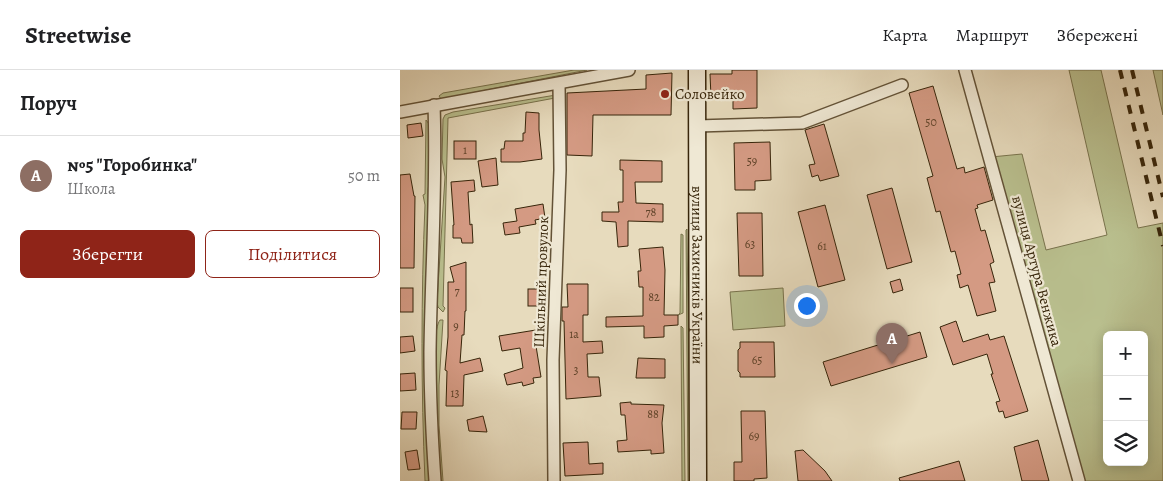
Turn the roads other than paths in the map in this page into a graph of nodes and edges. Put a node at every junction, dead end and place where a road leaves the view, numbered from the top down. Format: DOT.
graph roads {
  1 [pos="630,70"];
  2 [pos="697,70"];
  3 [pos="966,70"];
  4 [pos="559,84"];
  5 [pos="902,85"];
  6 [pos="434,106"];
  7 [pos="400,112"];
  8 [pos="697,126"];
  9 [pos="434,481"];
  10 [pos="554,481"];
  11 [pos="698,481"];
  12 [pos="1079,481"];
  1 -- 4 [label="street"];
  2 -- 8 [label="street, вулиця Захисників України"];
  3 -- 12 [label="street, вулиця Артура Венжика"];
  4 -- 6 [label="street"];
  4 -- 10 [label="street, Шкільний провулок"];
  5 -- 8 [label="street"];
  6 -- 7 [label="street"];
  6 -- 9 [label="street"];
  8 -- 11 [label="street, вулиця Захисників України"];
}
